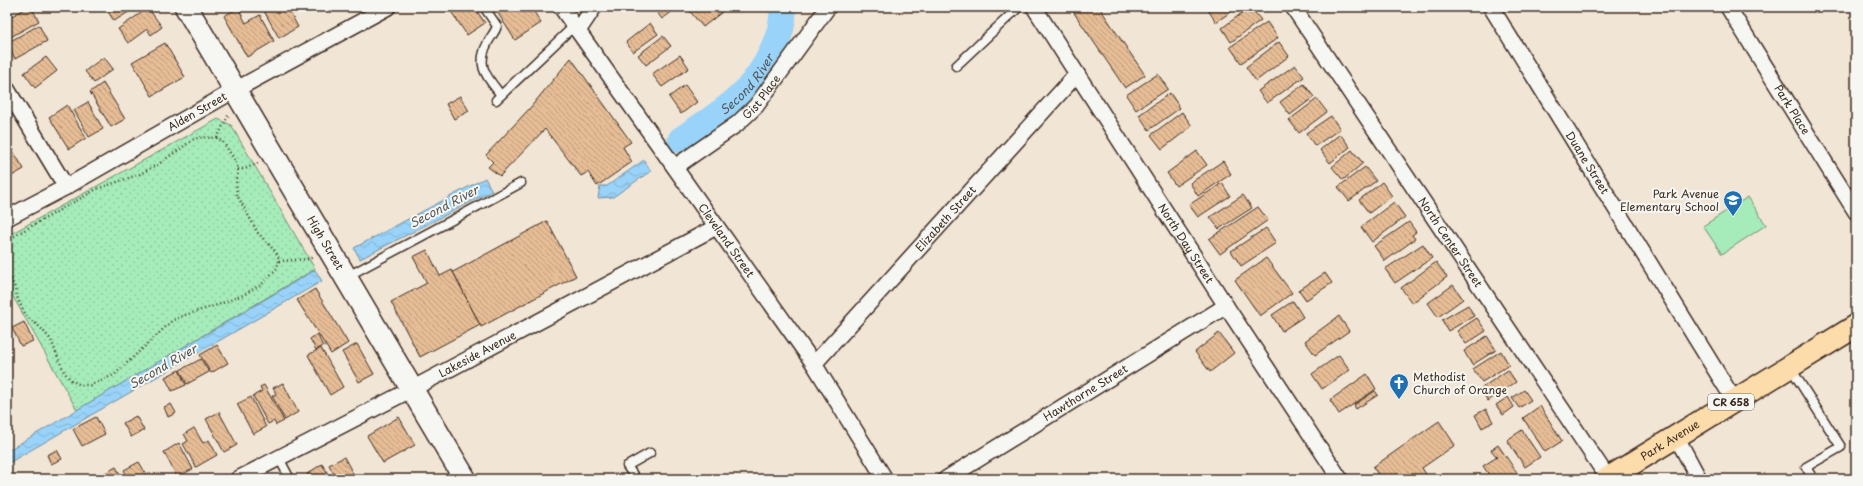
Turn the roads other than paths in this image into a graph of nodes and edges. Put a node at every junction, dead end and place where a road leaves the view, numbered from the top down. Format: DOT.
graph roads {
  1 [pos="186,7"];
  2 [pos="388,7"];
  3 [pos="484,7"];
  4 [pos="560,7"];
  5 [pos="594,7"];
  6 [pos="828,7"];
  7 [pos="1019,7"];
  8 [pos="1034,7"];
  9 [pos="1293,7"];
  10 [pos="1491,7"];
  11 [pos="1728,7"];
  12 [pos="576,28"];
  13 [pos="956,66"];
  14 [pos="1077,74"];
  15 [pos="7,89"];
  16 [pos="235,90"];
  17 [pos="675,167"];
  18 [pos="521,183"];
  19 [pos="66,187"];
  20 [pos="1856,212"];
  21 [pos="7,218"];
  22 [pos="716,227"];
  23 [pos="346,277"];
  24 [pos="1226,306"];
  25 [pos="1856,326"];
  26 [pos="814,364"];
  27 [pos="1790,366"];
  28 [pos="412,389"];
  29 [pos="1734,400"];
  30 [pos="1676,436"];
  31 [pos="650,453"];
  32 [pos="279,458"];
  33 [pos="246,477"];
  34 [pos="290,479"];
  35 [pos="465,479"];
  36 [pos="636,479"];
  37 [pos="885,479"];
  38 [pos="946,479"];
  39 [pos="1340,479"];
  40 [pos="1607,479"];
  41 [pos="1699,479"];
  42 [pos="1813,479"];
  1 -- 16 [label="main road, High Street"];
  2 -- 16 [label="street, Alden Street"];
  3 -- 12 [label="lane"];
  4 -- 12 [label="street, Cleveland Street"];
  5 -- 12 [label="street"];
  6 -- 17 [label="street, Gist Place"];
  7 -- 13 [label="lane"];
  8 -- 14 [label="street, North Day Street"];
  9 -- 40 [label="street, North Center Street"];
  10 -- 29 [label="street, Duane Street"];
  11 -- 20 [label="street, Park Place"];
  12 -- 17 [label="street, Cleveland Street"];
  14 -- 24 [label="street, North Day Street"];
  14 -- 26 [label="street, Elizabeth Street"];
  15 -- 19 [label="street"];
  16 -- 19 [label="street, Alden Street"];
  16 -- 23 [label="main road, High Street"];
  17 -- 22 [label="street, Cleveland Street"];
  18 -- 23 [label="lane"];
  19 -- 21 [label="street, Alden Street"];
  22 -- 26 [label="street, Cleveland Street"];
  22 -- 28 [label="street, Lakeside Avenue"];
  23 -- 28 [label="main road, High Street"];
  24 -- 38 [label="street, Hawthorne Street"];
  24 -- 39 [label="street, North Day Street"];
  25 -- 27 [label="main road, Park Avenue / CR 658"];
  26 -- 37 [label="street, Cleveland Street"];
  27 -- 29 [label="main road, Park Avenue / CR 658"];
  27 -- 42 [label="lane"];
  28 -- 32 [label="street, Lakeside Avenue"];
  28 -- 35 [label="main road, High Street"];
  29 -- 30 [label="main road, Park Avenue / CR 658"];
  30 -- 40 [label="main road, Park Avenue / CR 658"];
  30 -- 41 [label="street"];
  31 -- 36 [label="lane"];
  32 -- 33 [label="street, Lakeside Avenue"];
  32 -- 34 [label="lane"];
}
